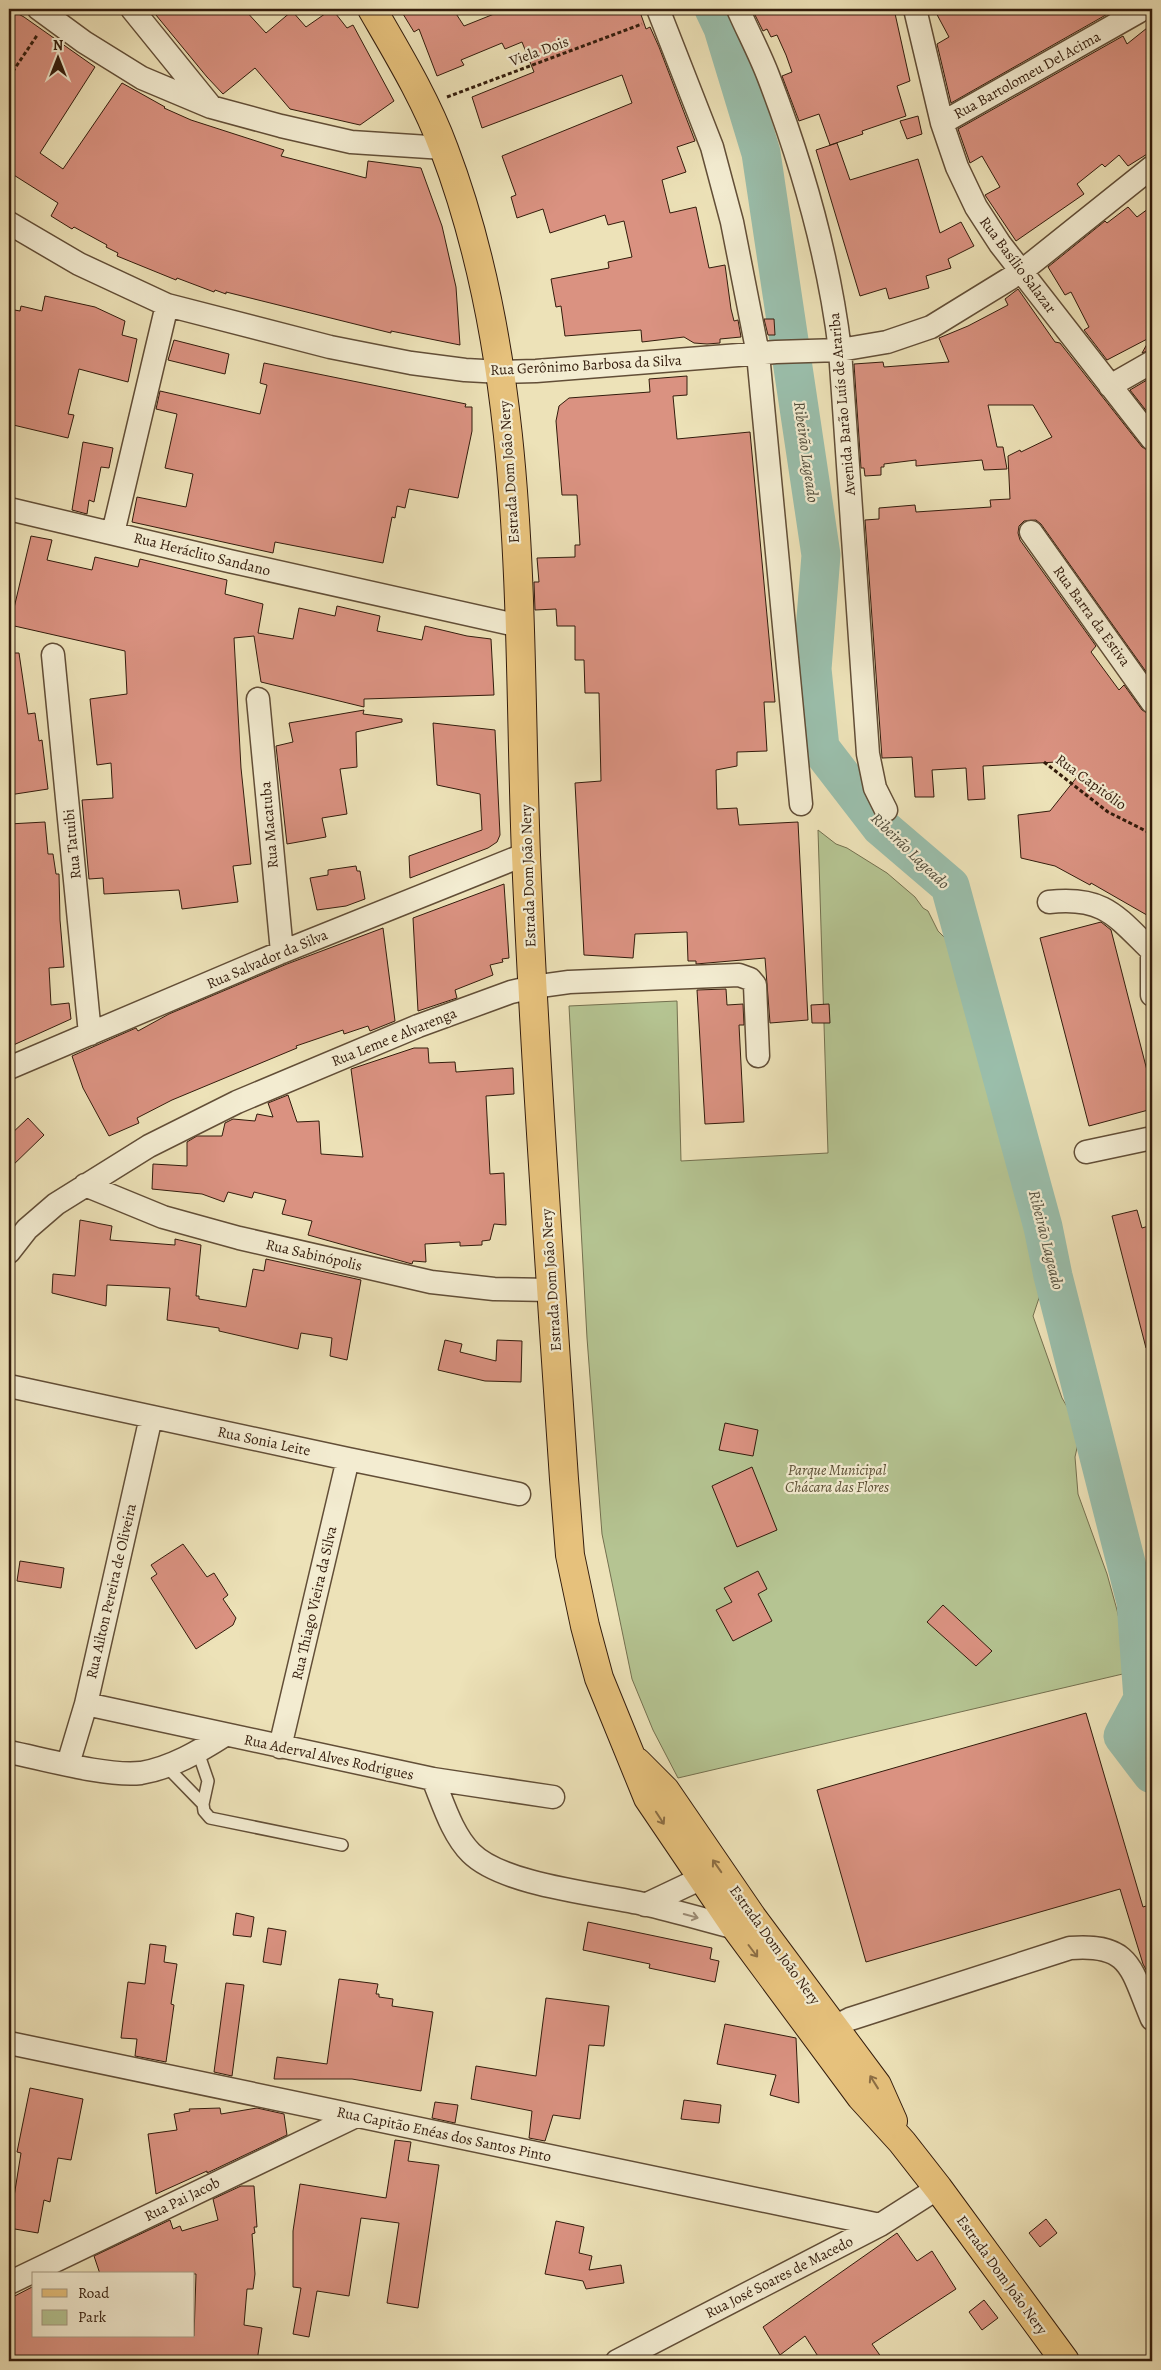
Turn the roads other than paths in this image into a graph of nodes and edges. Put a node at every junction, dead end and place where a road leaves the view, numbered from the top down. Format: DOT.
graph roads {
  1 [pos="132,9"];
  2 [pos="372,9"];
  3 [pos="738,9"];
  4 [pos="915,9"];
  5 [pos="1138,12"];
  6 [pos="44,13"];
  7 [pos="660,13"];
  8 [pos="211,107"];
  9 [pos="942,123"];
  10 [pos="444,148"];
  11 [pos="1152,167"];
  12 [pos="9,223"];
  13 [pos="1022,271"];
  14 [pos="167,305"];
  15 [pos="831,350"];
  16 [pos="767,353"];
  17 [pos="1152,362"];
  18 [pos="502,372"];
  19 [pos="1110,386"];
  20 [pos="1152,439"];
  21 [pos="9,508"];
  22 [pos="1031,532"];
  23 [pos="114,533"];
  24 [pos="520,626"];
  25 [pos="53,655"];
  26 [pos="258,699"];
  27 [pos="1152,702"];
  28 [pos="801,804"];
  29 [pos="886,810"];
  30 [pos="526,854"];
  31 [pos="1049,902"];
  32 [pos="1152,951"];
  33 [pos="282,952"];
  34 [pos="1152,958"];
  35 [pos="533,987"];
  36 [pos="1152,995"];
  37 [pos="90,1034"];
  38 [pos="758,1056"];
  39 [pos="9,1068"];
  40 [pos="1152,1138"];
  41 [pos="1086,1152"];
  42 [pos="85,1185"];
  43 [pos="9,1252"];
  44 [pos="552,1290"];
  45 [pos="9,1386"];
  46 [pos="151,1417"];
  47 [pos="348,1459"];
  48 [pos="519,1494"];
  49 [pos="86,1704"];
  50 [pos="225,1735"];
  51 [pos="280,1747"];
  52 [pos="9,1752"];
  53 [pos="198,1752"];
  54 [pos="632,1758"];
  55 [pos="68,1764"];
  56 [pos="165,1765"];
  57 [pos="432,1779"];
  58 [pos="553,1797"];
  59 [pos="203,1804"];
  60 [pos="342,1845"];
  61 [pos="702,1878"];
  62 [pos="645,1904"];
  63 [pos="736,1928"];
  64 [pos="1152,2020"];
  65 [pos="825,2031"];
  66 [pos="9,2043"];
  67 [pos="356,2116"];
  68 [pos="938,2188"];
  69 [pos="880,2225"];
  70 [pos="9,2283"];
  71 [pos="617,2361"];
  72 [pos="1066,2361"];
  1 -- 8 [label="street"];
  2 -- 10 [label="main road, Estrada Dom João Nery"];
  3 -- 15 [label="street, Avenida Barão Luís de Arariba"];
  4 -- 9 [label="street, Rua Basílio Salazar"];
  5 -- 9 [label="street, Rua Bartolomeu Del Acima"];
  6 -- 8 [label="street"];
  7 -- 16 [label="street"];
  8 -- 10 [label="street"];
  9 -- 13 [label="street, Rua Basílio Salazar"];
  10 -- 18 [label="main road, Estrada Dom João Nery"];
  11 -- 13 [label="street, Rua Gerônimo Barbosa da Silva"];
  12 -- 14 [label="street, Rua Gerônimo Barbosa da Silva"];
  13 -- 15 [label="street, Rua Gerônimo Barbosa da Silva"];
  13 -- 19 [label="street, Rua Basílio Salazar"];
  14 -- 18 [label="street, Rua Gerônimo Barbosa da Silva"];
  14 -- 23 [label="street, Rua Heráclito Sandano"];
  15 -- 16 [label="street, Rua Gerônimo Barbosa da Silva"];
  15 -- 29 [label="street, Avenida Barão Luís de Arariba"];
  16 -- 18 [label="street, Rua Gerônimo Barbosa da Silva"];
  16 -- 28 [label="street"];
  17 -- 19 [label="street"];
  18 -- 24 [label="main road, Estrada Dom João Nery"];
  19 -- 20 [label="street, Rua Basílio Salazar"];
  21 -- 23 [label="street"];
  22 -- 27 [label="street, Rua Barra da Estiva"];
  23 -- 24 [label="street, Rua Heráclito Sandano"];
  24 -- 30 [label="main road, Estrada Dom João Nery"];
  25 -- 37 [label="street, Rua Tatuibi"];
  26 -- 33 [label="street, Rua Macatuba"];
  30 -- 33 [label="street, Rua Salvador da Silva"];
  30 -- 35 [label="main road, Estrada Dom João Nery"];
  31 -- 32 [label="street"];
  33 -- 37 [label="street, Rua Salvador da Silva"];
  34 -- 36 [label="street"];
  35 -- 38 [label="street, Rua Leme e Alvarenga"];
  35 -- 42 [label="street, Rua Leme e Alvarenga"];
  35 -- 44 [label="main road, Estrada Dom João Nery"];
  37 -- 39 [label="street, Rua Salvador da Silva"];
  40 -- 41 [label="street"];
  42 -- 43 [label="street, Rua Leme e Alvarenga"];
  42 -- 44 [label="street, Rua Sabinópolis"];
  44 -- 54 [label="main road, Estrada Dom João Nery"];
  45 -- 46 [label="street, Rua Sonia Leite"];
  46 -- 47 [label="street, Rua Sonia Leite"];
  46 -- 49 [label="street, Rua Ailton Pereira de Oliveira"];
  47 -- 48 [label="street, Rua Sonia Leite"];
  47 -- 51 [label="street, Rua Thiago Vieira da Silva"];
  49 -- 50 [label="street, Rua Aderval Alves Rodrigues"];
  49 -- 55 [label="street, Rua Ailton Pereira de Oliveira"];
  50 -- 51 [label="street, Rua Aderval Alves Rodrigues"];
  50 -- 53 [label="street, Rua Aderval Alves Rodrigues"];
  51 -- 57 [label="street, Rua Aderval Alves Rodrigues"];
  52 -- 55 [label="street, Rua Aderval Alves Rodrigues"];
  53 -- 56 [label="street, Rua Aderval Alves Rodrigues"];
  53 -- 59 [label="lane"];
  54 -- 61 [label="main road, Estrada Dom João Nery, one-way"];
  65 -- 54 [label="main road, Estrada Dom João Nery, one-way"];
  55 -- 56 [label="street, Rua Aderval Alves Rodrigues"];
  56 -- 59 [label="lane"];
  57 -- 58 [label="street, Rua Aderval Alves Rodrigues"];
  57 -- 62 [label="street, Rua Aderval Alves Rodrigues"];
  59 -- 60 [label="lane"];
  61 -- 62 [label="street"];
  61 -- 63 [label="main road, Estrada Dom João Nery"];
  62 -- 63 [label="street, Rua Aderval Alves Rodrigues, one-way"];
  63 -- 65 [label="main road, Estrada Dom João Nery, one-way"];
  64 -- 65 [label="street"];
  65 -- 68 [label="main road, Estrada Dom João Nery"];
  66 -- 67 [label="street, Rua Capitão Enéas dos Santos Pinto"];
  67 -- 69 [label="street, Rua Capitão Enéas dos Santos Pinto"];
  67 -- 70 [label="street, Rua Pai Jacob"];
  68 -- 69 [label="street, Rua José Soares de Macedo"];
  68 -- 72 [label="main road, Estrada Dom João Nery"];
  69 -- 71 [label="street, Rua José Soares de Macedo"];
}
